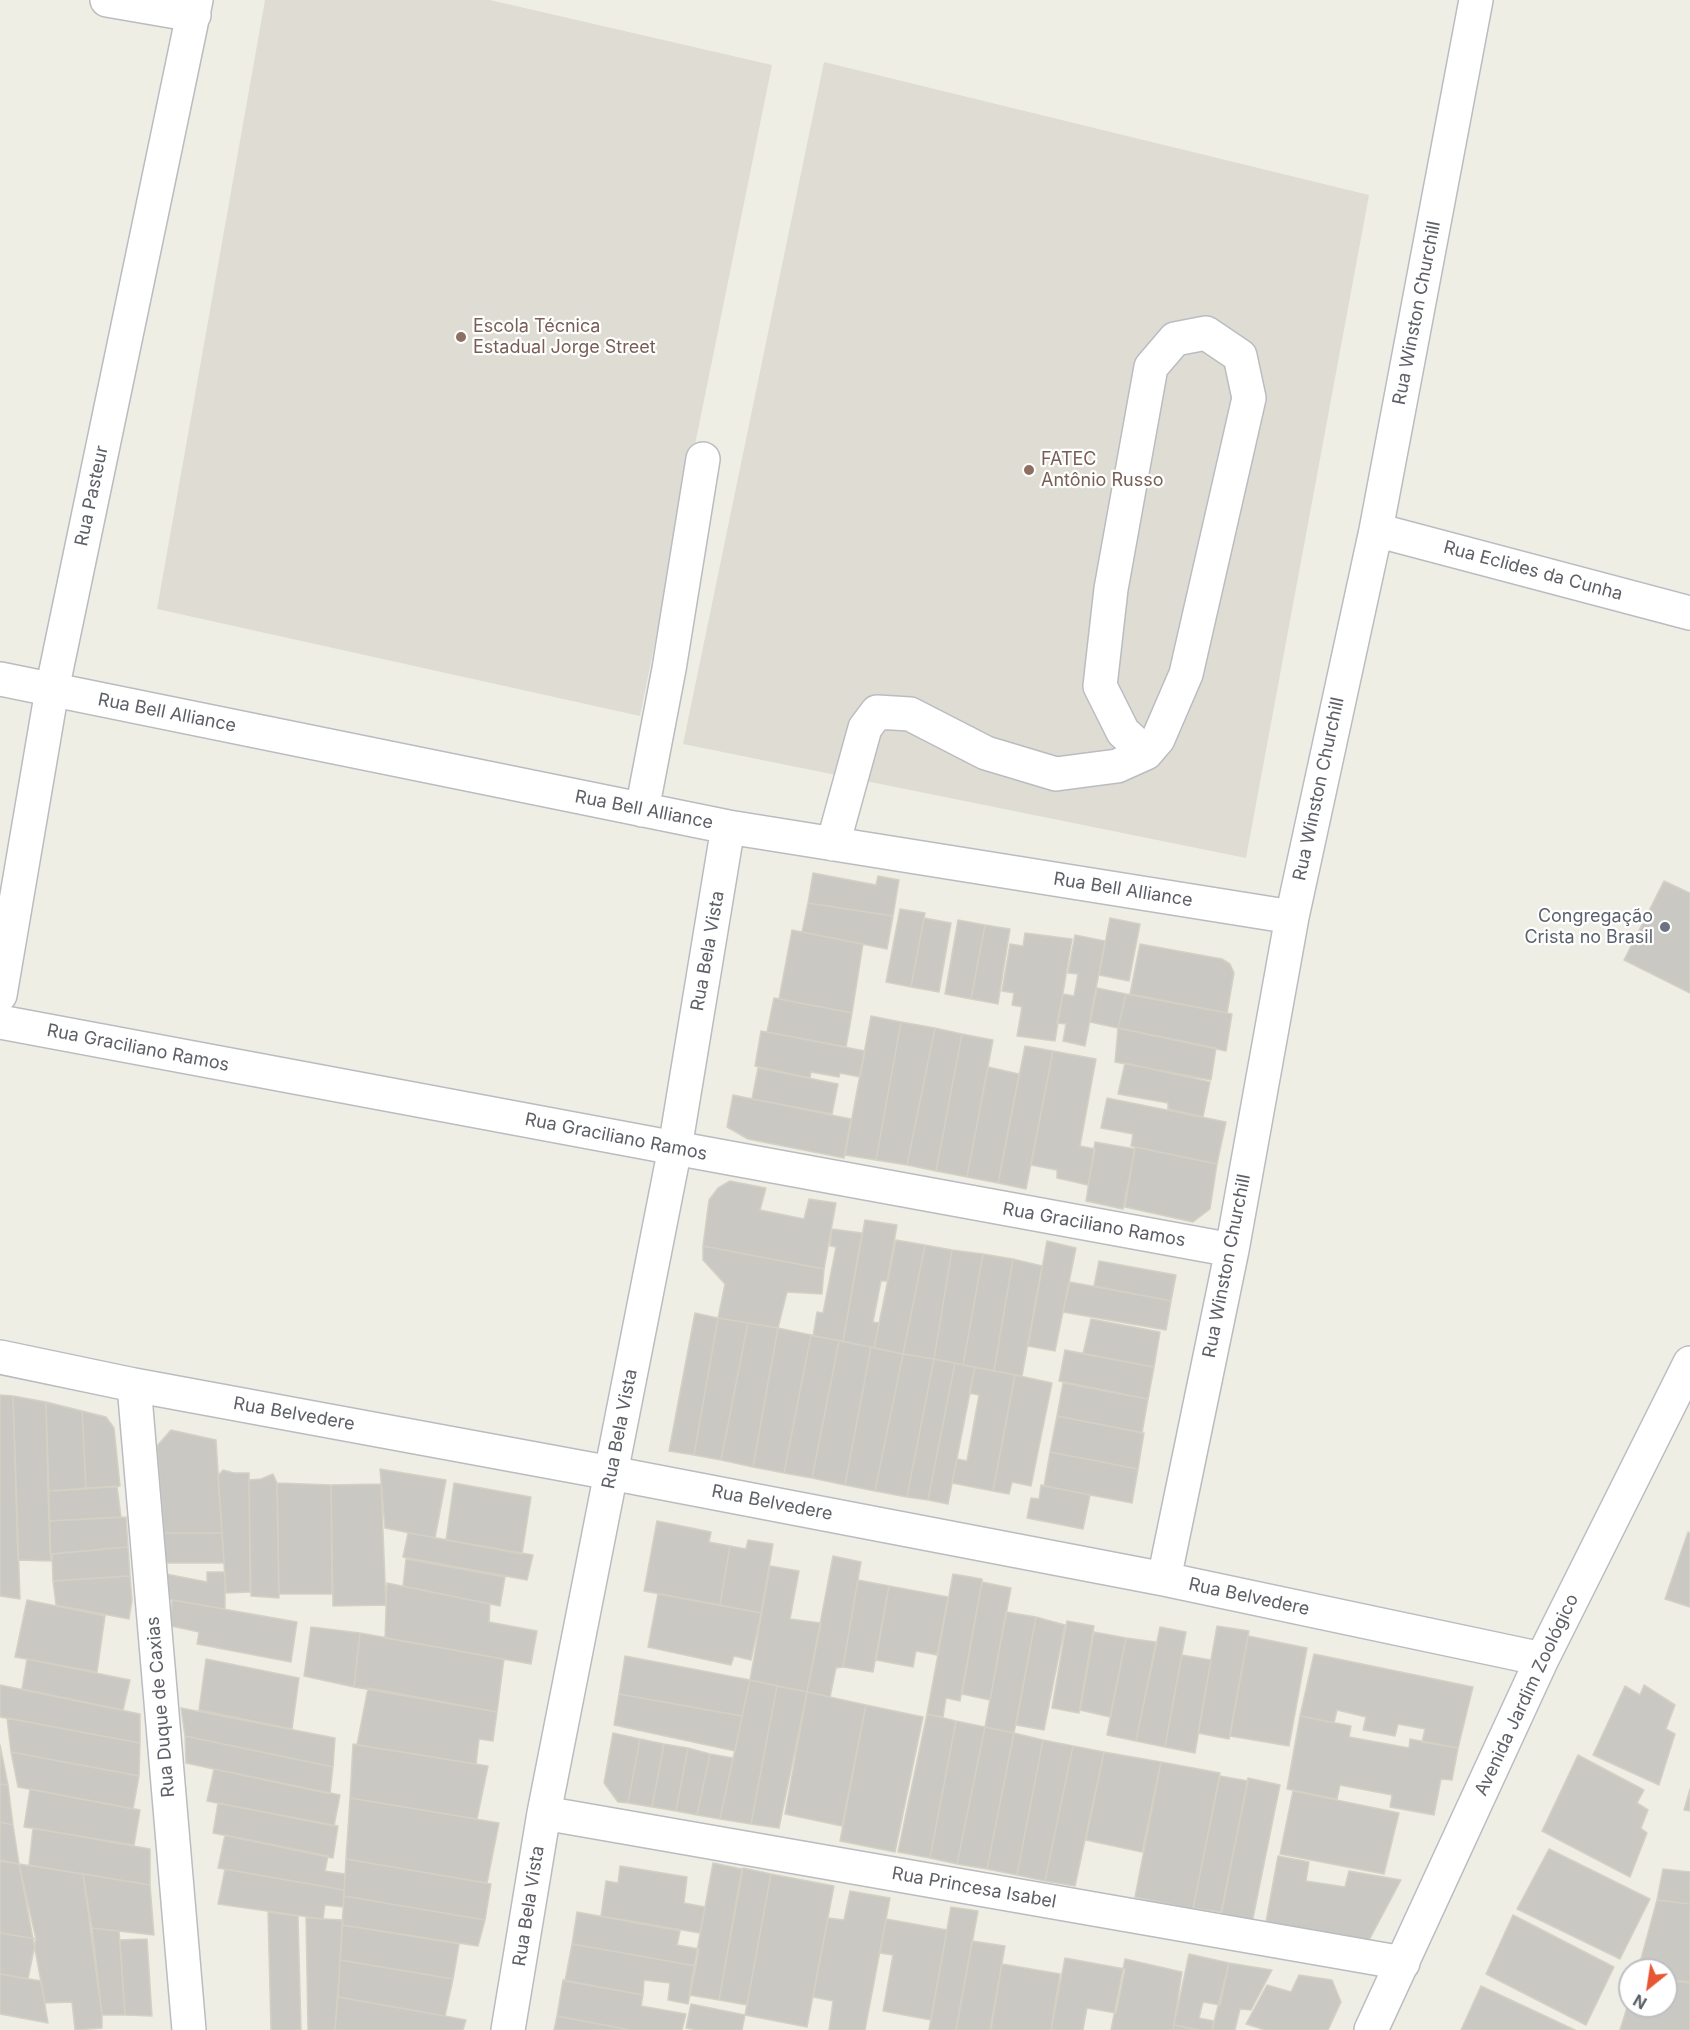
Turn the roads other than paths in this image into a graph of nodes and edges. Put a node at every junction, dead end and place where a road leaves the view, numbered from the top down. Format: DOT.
graph roads {
  1 [pos="107,0"];
  2 [pos="1476,0"];
  3 [pos="195,7"];
  4 [pos="703,459"];
  5 [pos="1376,530"];
  6 [pos="1690,613"];
  7 [pos="0,680"];
  8 [pos="52,690"];
  9 [pos="1146,753"];
  10 [pos="642,810"];
  11 [pos="728,827"];
  12 [pos="833,844"];
  13 [pos="1292,917"];
  14 [pos="0,995"];
  15 [pos="0,1022"];
  16 [pos="675,1148"];
  17 [pos="1232,1250"];
  18 [pos="0,1357"];
  19 [pos="1690,1363"];
  20 [pos="134,1385"];
  21 [pos="611,1473"];
  22 [pos="1164,1579"];
  23 [pos="1542,1659"];
  24 [pos="544,1813"];
  25 [pos="1403,1963"];
  26 [pos="189,2030"];
  27 [pos="508,2030"];
  28 [pos="1371,2030"];
  1 -- 3 [label="street"];
  2 -- 5 [label="street, Rua Winston Churchill"];
  3 -- 8 [label="street, Rua Pasteur"];
  4 -- 10 [label="street"];
  5 -- 6 [label="street, Rua Eclides da Cunha"];
  5 -- 13 [label="street, Rua Winston Churchill"];
  7 -- 8 [label="street, Rua Bell Alliance"];
  8 -- 10 [label="street, Rua Bell Alliance"];
  8 -- 14 [label="street, Rua Pasteur"];
  9 -- 9 [label="street"];
  9 -- 12 [label="street"];
  10 -- 11 [label="street, Rua Bell Alliance"];
  11 -- 12 [label="street, Rua Bell Alliance"];
  11 -- 16 [label="street, Rua Bela Vista"];
  12 -- 13 [label="street, Rua Bell Alliance"];
  13 -- 17 [label="street, Rua Winston Churchill"];
  15 -- 16 [label="street, Rua Graciliano Ramos"];
  16 -- 17 [label="street, Rua Graciliano Ramos"];
  16 -- 21 [label="street, Rua Bela Vista"];
  17 -- 22 [label="street, Rua Winston Churchill"];
  18 -- 20 [label="street, Rua Belvedere"];
  19 -- 23 [label="street, Avenida Jardim Zoológico"];
  20 -- 21 [label="street, Rua Belvedere"];
  20 -- 26 [label="street, Rua Duque de Caxias"];
  21 -- 22 [label="street, Rua Belvedere"];
  21 -- 24 [label="street, Rua Bela Vista"];
  22 -- 23 [label="street, Rua Belvedere"];
  23 -- 25 [label="street, Avenida Jardim Zoológico"];
  24 -- 25 [label="street, Rua Princesa Isabel"];
  24 -- 27 [label="street, Rua Bela Vista"];
  25 -- 28 [label="street, Avenida Jardim Zoológico"];
}
